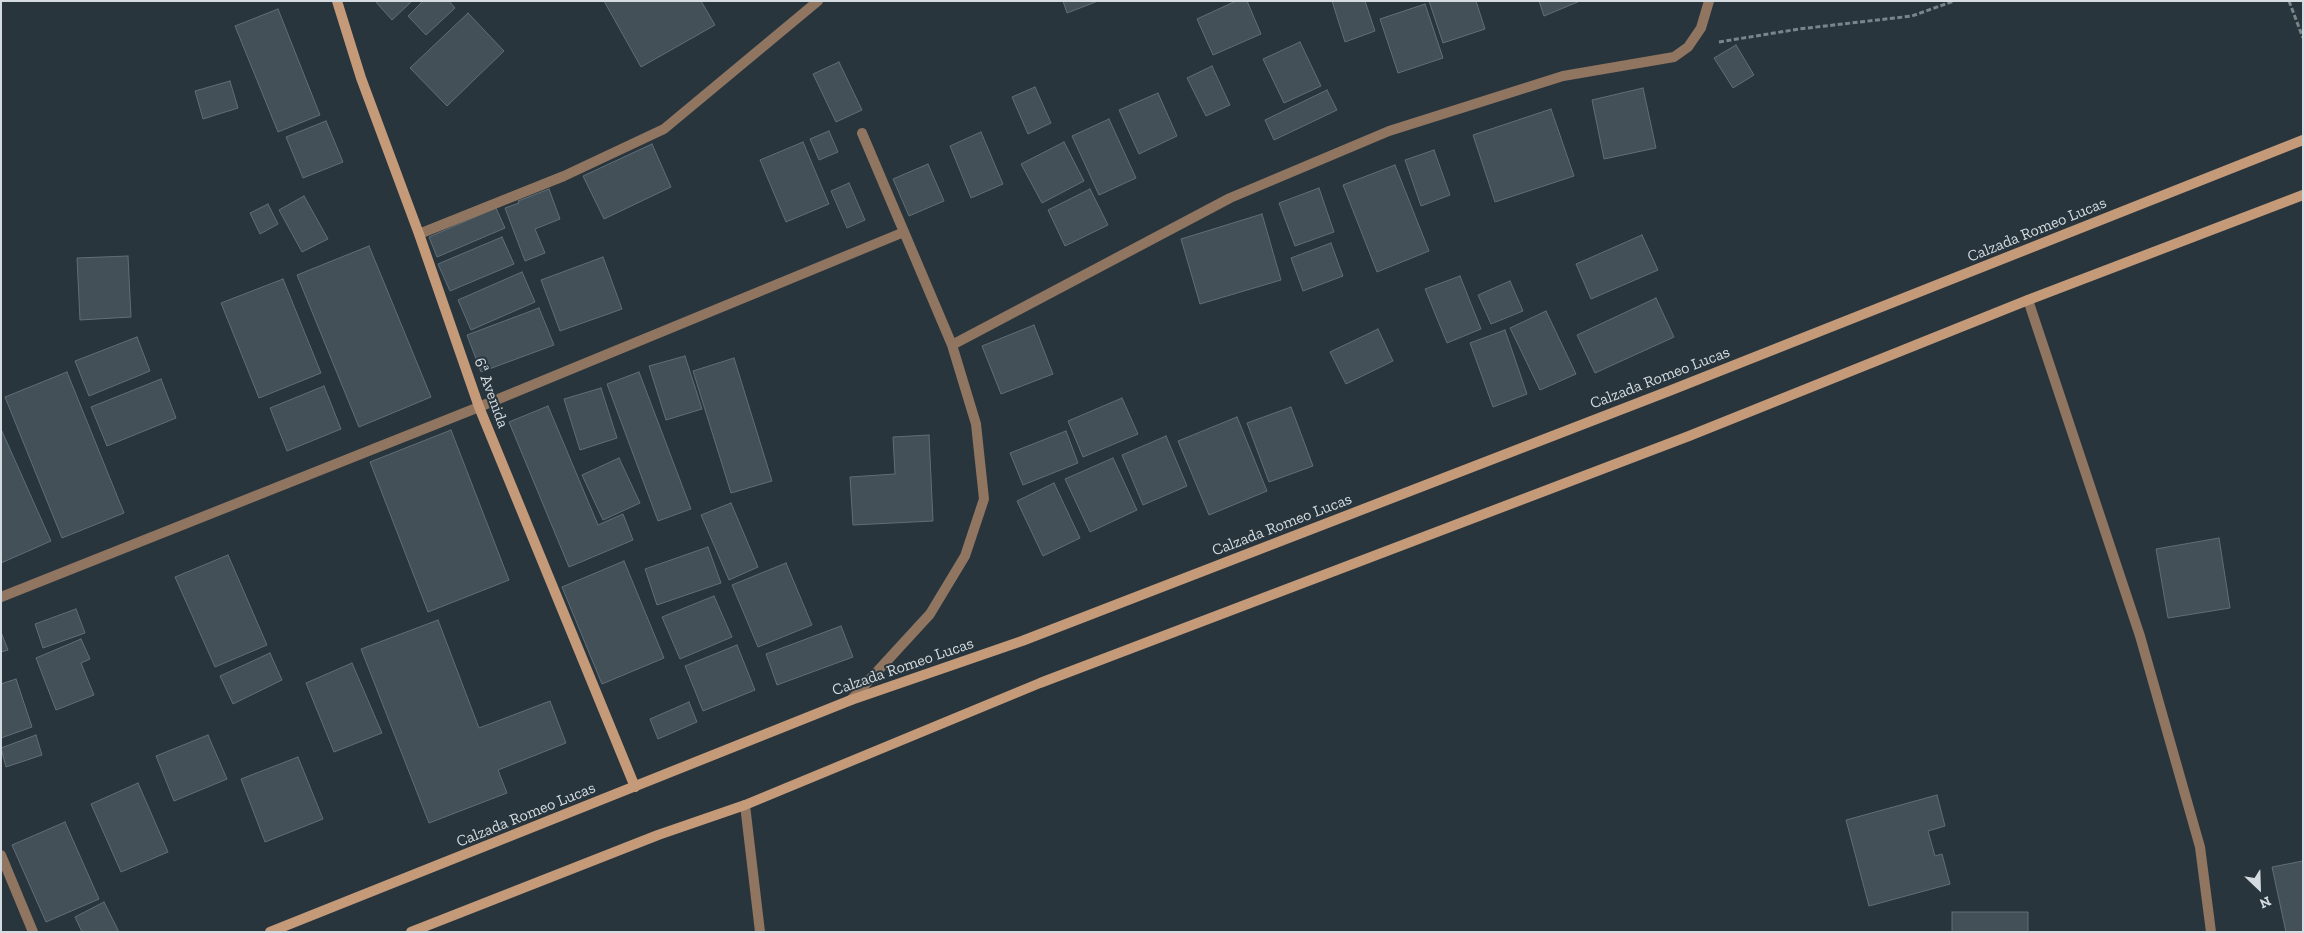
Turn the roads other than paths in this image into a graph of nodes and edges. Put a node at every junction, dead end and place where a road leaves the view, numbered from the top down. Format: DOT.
graph roads {
  1 [pos="337,1"];
  2 [pos="818,1"];
  3 [pos="1708,1"];
  4 [pos="862,133"];
  5 [pos="2303,140"];
  6 [pos="2303,195"];
  7 [pos="904,232"];
  8 [pos="419,234"];
  9 [pos="2028,300"];
  10 [pos="952,345"];
  11 [pos="479,407"];
  12 [pos="1,598"];
  13 [pos="851,700"];
  14 [pos="636,788"];
  15 [pos="745,805"];
  16 [pos="1,855"];
  17 [pos="33,932"];
  18 [pos="270,932"];
  19 [pos="411,932"];
  20 [pos="760,932"];
  21 [pos="2211,932"];
  1 -- 8 [label="street, 6ª Avenida"];
  2 -- 8 [label="street"];
  3 -- 10 [label="street"];
  4 -- 7 [label="street"];
  5 -- 13 [label="street, Calzada Romeo Lucas"];
  6 -- 9 [label="street"];
  7 -- 10 [label="street"];
  7 -- 11 [label="street"];
  8 -- 11 [label="street, 6ª Avenida"];
  9 -- 15 [label="street"];
  9 -- 21 [label="street"];
  10 -- 13 [label="street"];
  11 -- 12 [label="street"];
  11 -- 14 [label="street, 6ª Avenida"];
  13 -- 14 [label="street, Calzada Romeo Lucas"];
  14 -- 18 [label="street, Calzada Romeo Lucas"];
  15 -- 19 [label="street"];
  15 -- 20 [label="street"];
  16 -- 17 [label="street"];
}
